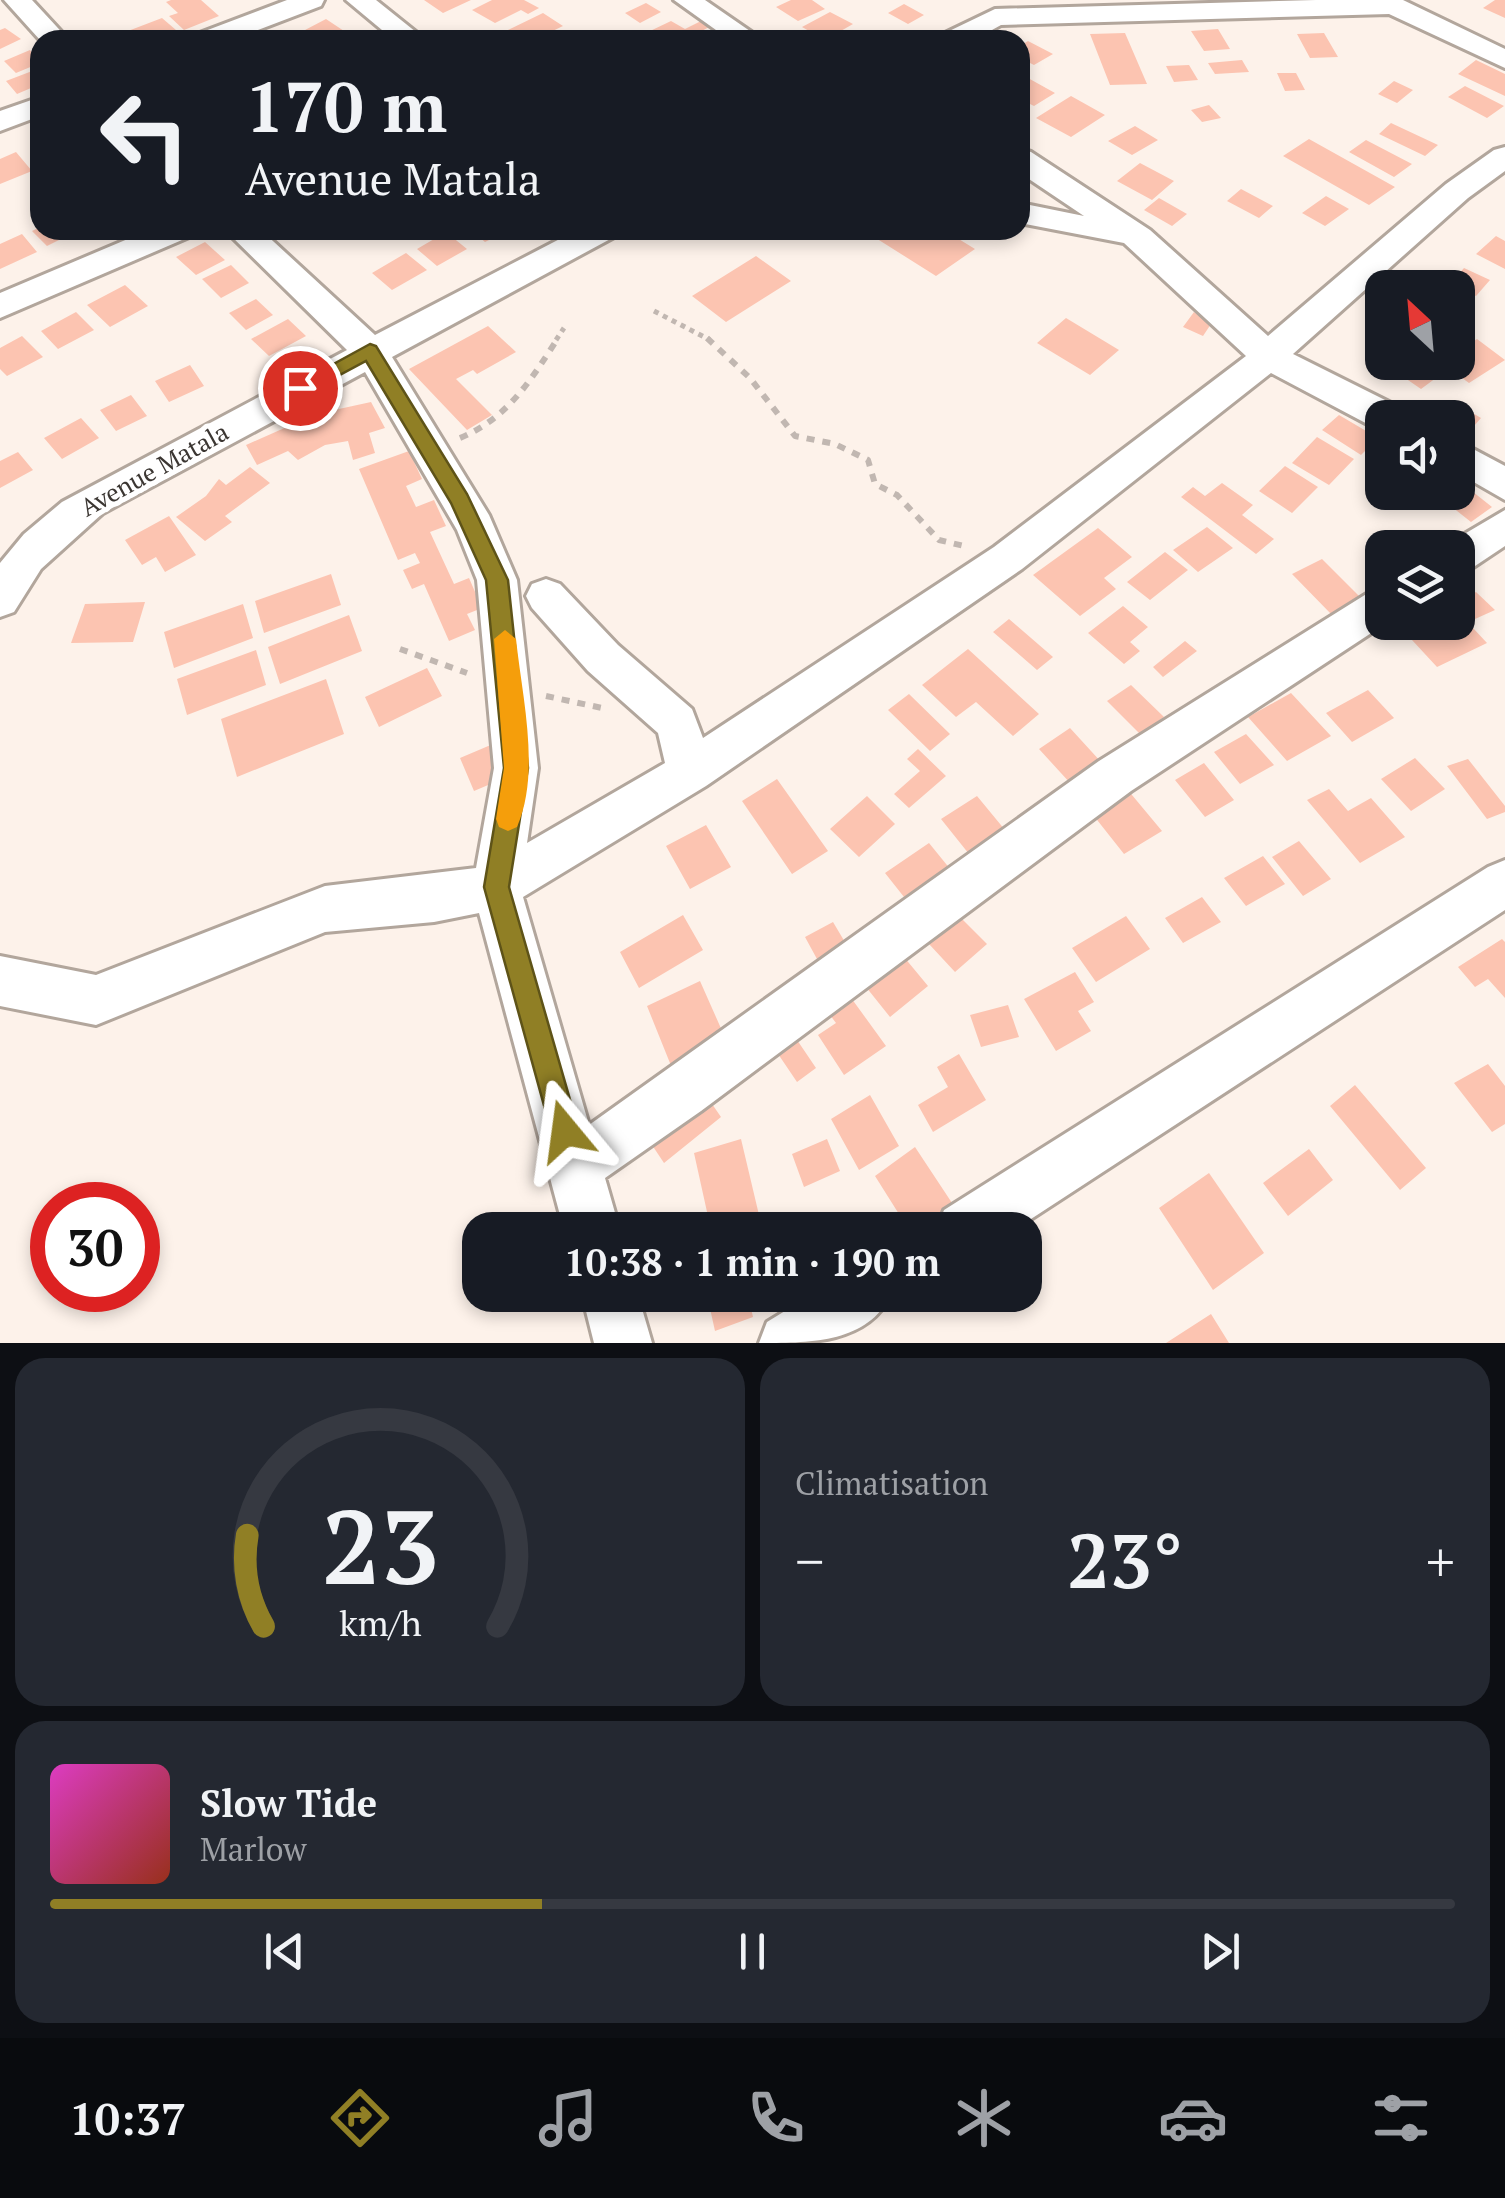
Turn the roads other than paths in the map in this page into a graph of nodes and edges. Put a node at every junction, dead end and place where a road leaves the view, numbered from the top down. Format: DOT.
graph roads {
  1 [pos="18,0"];
  2 [pos="310,0"];
  3 [pos="359,0"];
  4 [pos="687,0"];
  5 [pos="1387,3"];
  6 [pos="45,30"];
  7 [pos="233,30"];
  8 [pos="399,30"];
  9 [pos="734,30"];
  10 [pos="971,30"];
  11 [pos="1505,60"];
  12 [pos="30,110"];
  13 [pos="0,122"];
  14 [pos="1505,158"];
  15 [pos="1030,166"];
  16 [pos="1030,215"];
  17 [pos="1139,238"];
  18 [pos="155,240"];
  19 [pos="252,240"];
  20 [pos="583,240"];
  21 [pos="0,306"];
  22 [pos="370,351"];
  23 [pos="1268,356"];
  24 [pos="1365,406"];
  25 [pos="1475,466"];
  26 [pos="1505,485"];
  27 [pos="1505,526"];
  28 [pos="1475,546"];
  29 [pos="546,596"];
  30 [pos="0,600"];
  31 [pos="1365,616"];
  32 [pos="690,772"];
  33 [pos="1505,883"];
  34 [pos="496,887"];
  35 [pos="0,980"];
  36 [pos="575,1166"];
  37 [pos="587,1212"];
  38 [pos="992,1212"];
  39 [pos="615,1312"];
  40 [pos="836,1312"];
  41 [pos="623,1343"];
  42 [pos="788,1343"];
  1 -- 6 [label="street"];
  2 -- 7 [label="street"];
  3 -- 8 [label="street"];
  4 -- 9 [label="street"];
  5 -- 10 [label="street"];
  5 -- 11 [label="street"];
  12 -- 13 [label="street"];
  14 -- 23 [label="street"];
  15 -- 17 [label="street"];
  16 -- 17 [label="street"];
  17 -- 23 [label="street"];
  18 -- 21 [label="street"];
  19 -- 22 [label="street"];
  20 -- 22 [label="street, Avenue Matala"];
  22 -- 30 [label="street, Avenue Matala"];
  22 -- 34 [label="street"];
  23 -- 24 [label="street"];
  23 -- 32 [label="street"];
  25 -- 26 [label="street"];
  27 -- 28 [label="street"];
  29 -- 32 [label="street"];
  31 -- 36 [label="street"];
  32 -- 34 [label="street"];
  33 -- 38 [label="street"];
  34 -- 35 [label="street"];
  34 -- 36 [label="street"];
  36 -- 37 [label="street"];
  39 -- 41 [label="street"];
  40 -- 42 [label="street"];
}
